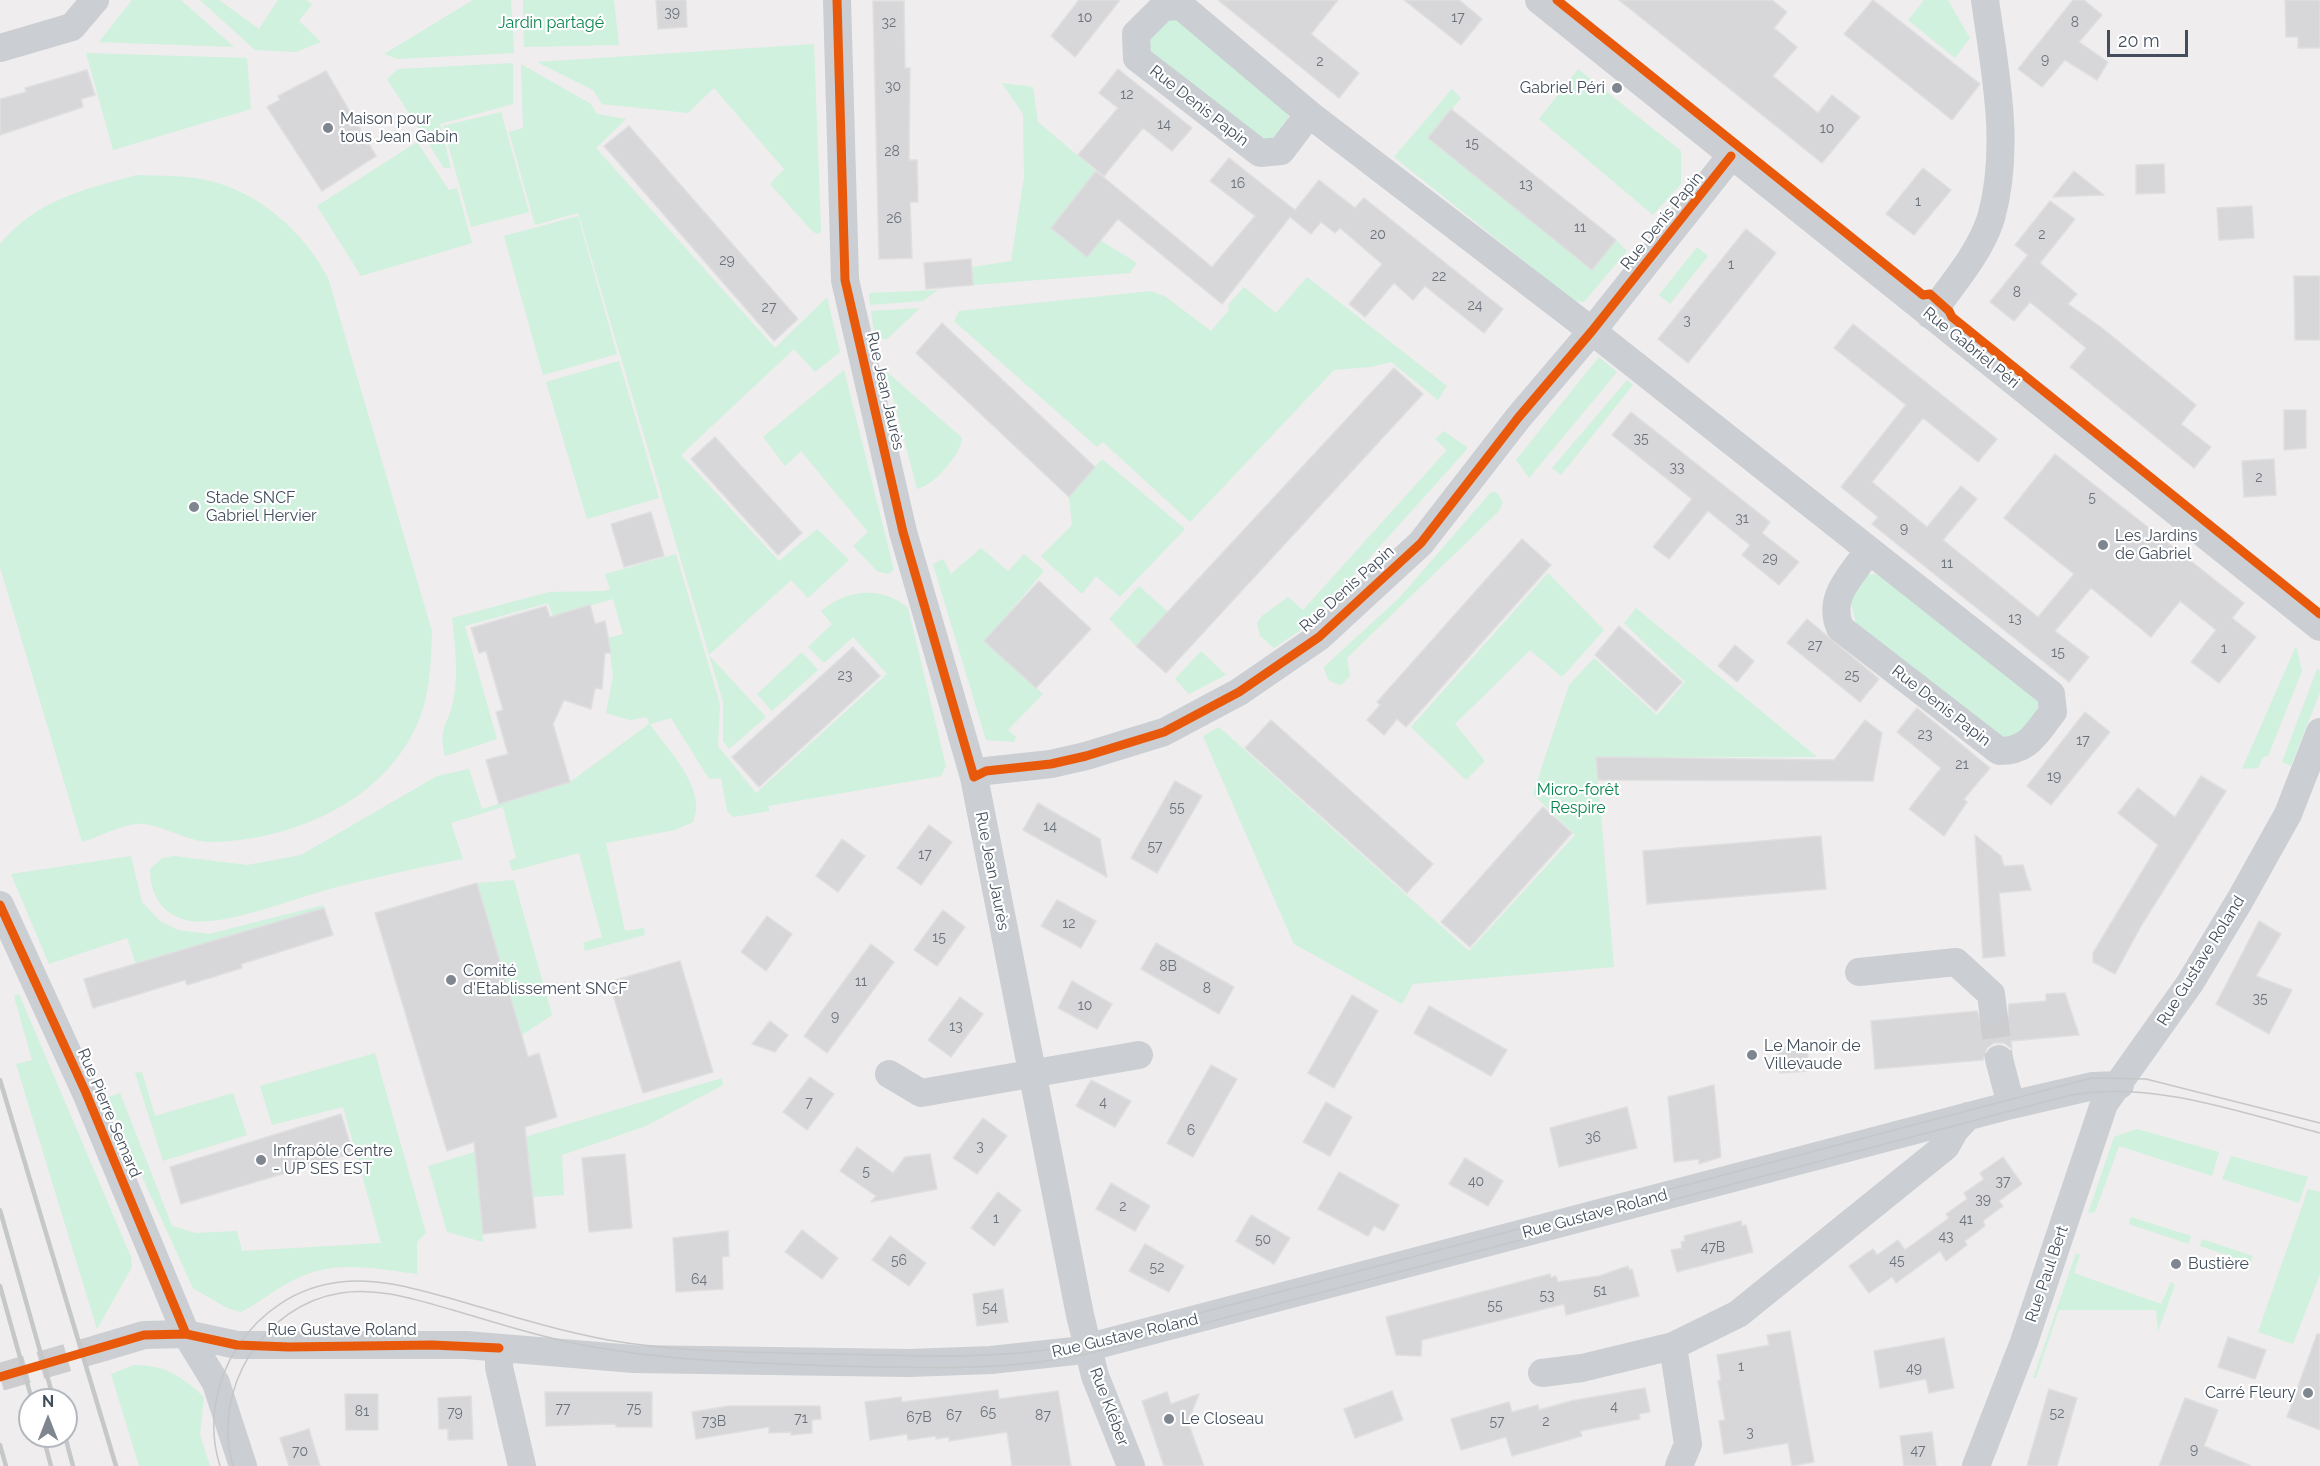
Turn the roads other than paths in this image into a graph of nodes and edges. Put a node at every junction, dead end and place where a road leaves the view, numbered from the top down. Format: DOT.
graph roads {
  1 [pos="96,0"];
  2 [pos="837,0"];
  3 [pos="1539,0"];
  4 [pos="1985,0"];
  5 [pos="0,48"];
  6 [pos="1309,114"];
  7 [pos="1731,156"];
  8 [pos="1930,315"];
  9 [pos="1592,331"];
  10 [pos="1868,551"];
  11 [pos="2320,627"];
  12 [pos="2320,732"];
  13 [pos="974,777"];
  14 [pos="0,904"];
  15 [pos="1859,972"];
  16 [pos="1993,1010"];
  17 [pos="1139,1055"];
  18 [pos="1999,1059"];
  19 [pos="1031,1073"];
  20 [pos="889,1074"];
  21 [pos="2112,1094"];
  22 [pos="2011,1105"];
  23 [pos="1968,1116"];
  24 [pos="186,1334"];
  25 [pos="1673,1346"];
  26 [pos="104,1347"];
  27 [pos="499,1348"];
  28 [pos="1088,1348"];
  29 [pos="1542,1373"];
  30 [pos="243,1466"];
  31 [pos="522,1466"];
  32 [pos="1131,1466"];
  33 [pos="1679,1466"];
  34 [pos="1976,1466"];
  1 -- 5 [label="street"];
  2 -- 13 [label="street, Rue Jean Jaurès"];
  3 -- 7 [label="street, Rue Gabriel Péri"];
  4 -- 8 [label="street"];
  6 -- 6 [label="street, Rue Denis Papin"];
  6 -- 9 [label="street, Rue Denis Papin"];
  7 -- 8 [label="street, Rue Gabriel Péri"];
  7 -- 9 [label="street, Rue Denis Papin"];
  8 -- 11 [label="street, Rue Gabriel Péri"];
  9 -- 10 [label="street, Rue Denis Papin"];
  9 -- 13 [label="street, Rue Denis Papin"];
  10 -- 10 [label="street, Rue Denis Papin"];
  12 -- 21 [label="street, Rue Gustave Roland"];
  13 -- 19 [label="street, Rue Jean Jaurès"];
  14 -- 24 [label="street, Rue Pierre Semard"];
  15 -- 16 [label="street"];
  17 -- 19 [label="street"];
  18 -- 22 [label="street"];
  19 -- 20 [label="street"];
  19 -- 28 [label="street, Rue Jean Jaurès"];
  21 -- 22 [label="street, Rue Gustave Roland"];
  21 -- 34 [label="street, Rue Paul Bert"];
  22 -- 23 [label="street, Rue Gustave Roland"];
  23 -- 25 [label="street"];
  23 -- 28 [label="street, Rue Gustave Roland"];
  24 -- 26 [label="street, Rue Gustave Roland"];
  24 -- 27 [label="street, Rue Gustave Roland"];
  24 -- 30 [label="street, Rue Pierre Semard"];
  25 -- 29 [label="street"];
  25 -- 33 [label="street"];
  27 -- 28 [label="street, Rue Gustave Roland"];
  27 -- 31 [label="street"];
  28 -- 32 [label="street, Rue Kléber"];
}
